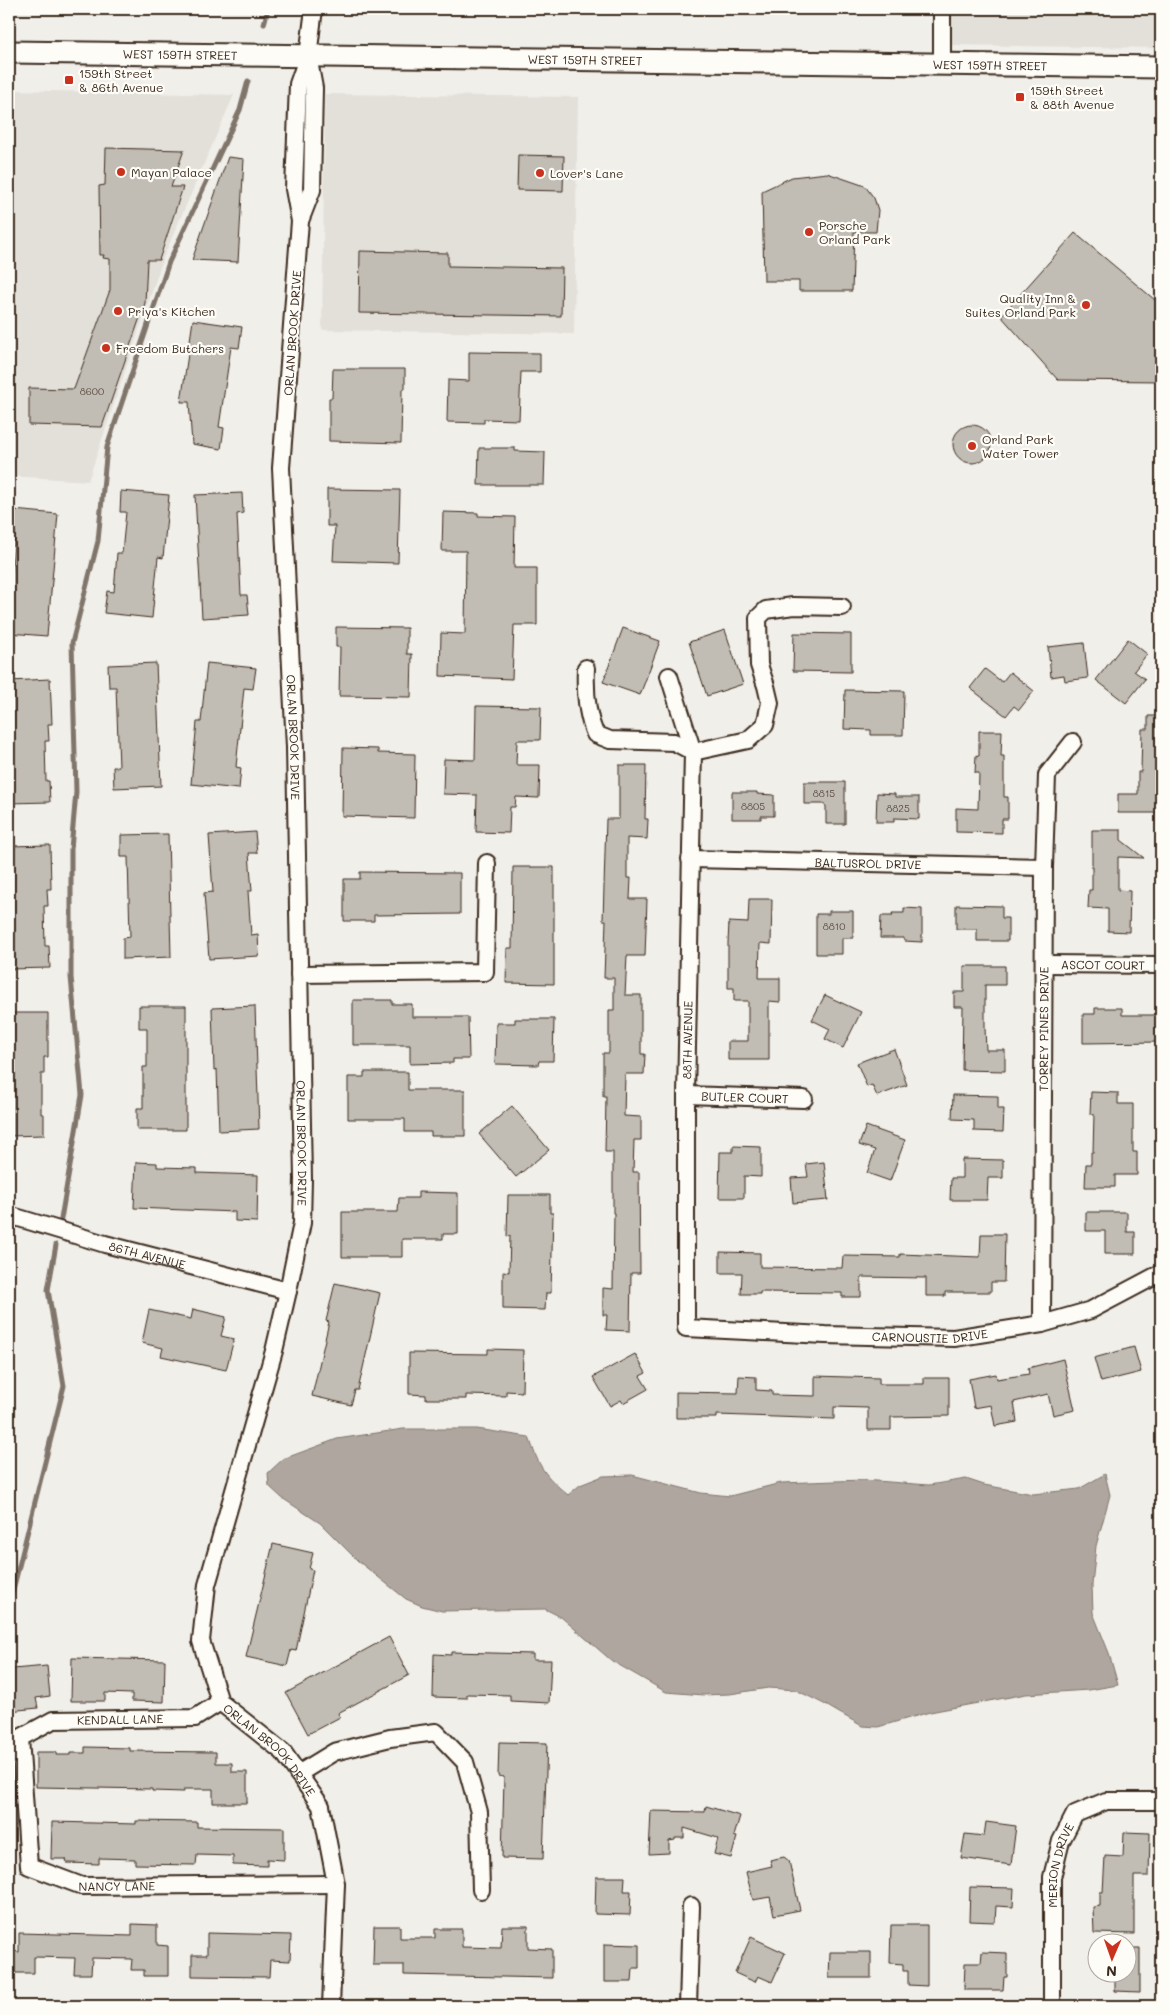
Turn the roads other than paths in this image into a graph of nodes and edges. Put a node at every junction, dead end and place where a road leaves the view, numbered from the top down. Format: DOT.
graph roads {
  1 [pos="314,9"];
  2 [pos="942,9"];
  3 [pos="9,52"];
  4 [pos="308,56"];
  5 [pos="942,64"];
  6 [pos="1161,67"];
  7 [pos="842,607"];
  8 [pos="586,668"];
  9 [pos="669,676"];
  10 [pos="1073,742"];
  11 [pos="693,752"];
  12 [pos="690,859"];
  13 [pos="486,863"];
  14 [pos="1044,868"];
  15 [pos="1045,964"];
  16 [pos="1161,965"];
  17 [pos="299,974"];
  18 [pos="686,1095"];
  19 [pos="804,1099"];
  20 [pos="9,1215"];
  21 [pos="1161,1273"];
  22 [pos="288,1291"];
  23 [pos="1042,1324"];
  24 [pos="686,1328"];
  25 [pos="220,1702"];
  26 [pos="20,1738"];
  27 [pos="298,1774"];
  28 [pos="1161,1801"];
  29 [pos="336,1884"];
  30 [pos="481,1890"];
  31 [pos="691,1906"];
  32 [pos="331,2006"];
  33 [pos="688,2006"];
  34 [pos="1052,2006"];
  1 -- 4 [label="street, ORLAN BROOK DRIVE"];
  2 -- 5 [label="street"];
  3 -- 4 [label="main road, WEST 159TH STREET"];
  4 -- 5 [label="main road, WEST 159TH STREET"];
  4 -- 17 [label="street, ORLAN BROOK DRIVE"];
  5 -- 6 [label="main road, WEST 159TH STREET"];
  7 -- 11 [label="street"];
  8 -- 11 [label="street"];
  9 -- 11 [label="street, 88TH AVENUE"];
  10 -- 14 [label="street, TORREY PINES DRIVE"];
  11 -- 12 [label="street, 88TH AVENUE"];
  12 -- 14 [label="street, BALTUSROL DRIVE"];
  12 -- 18 [label="street, 88TH AVENUE"];
  13 -- 17 [label="street"];
  14 -- 15 [label="street, TORREY PINES DRIVE"];
  15 -- 16 [label="street, ASCOT COURT"];
  15 -- 23 [label="street, TORREY PINES DRIVE"];
  17 -- 22 [label="street, ORLAN BROOK DRIVE"];
  18 -- 19 [label="street, BUTLER COURT"];
  18 -- 24 [label="street, 88TH AVENUE"];
  20 -- 22 [label="street, 86TH AVENUE"];
  21 -- 23 [label="street, CARNOUSTIE DRIVE"];
  22 -- 25 [label="street, ORLAN BROOK DRIVE"];
  23 -- 24 [label="street, CARNOUSTIE DRIVE"];
  25 -- 26 [label="street, KENDALL LANE"];
  25 -- 27 [label="street, ORLAN BROOK DRIVE"];
  26 -- 29 [label="street, NANCY LANE"];
  27 -- 29 [label="street, ORLAN BROOK DRIVE"];
  27 -- 30 [label="street"];
  28 -- 34 [label="street, MERION DRIVE"];
  29 -- 32 [label="street, ORLAN BROOK DRIVE"];
  31 -- 33 [label="street"];
}
